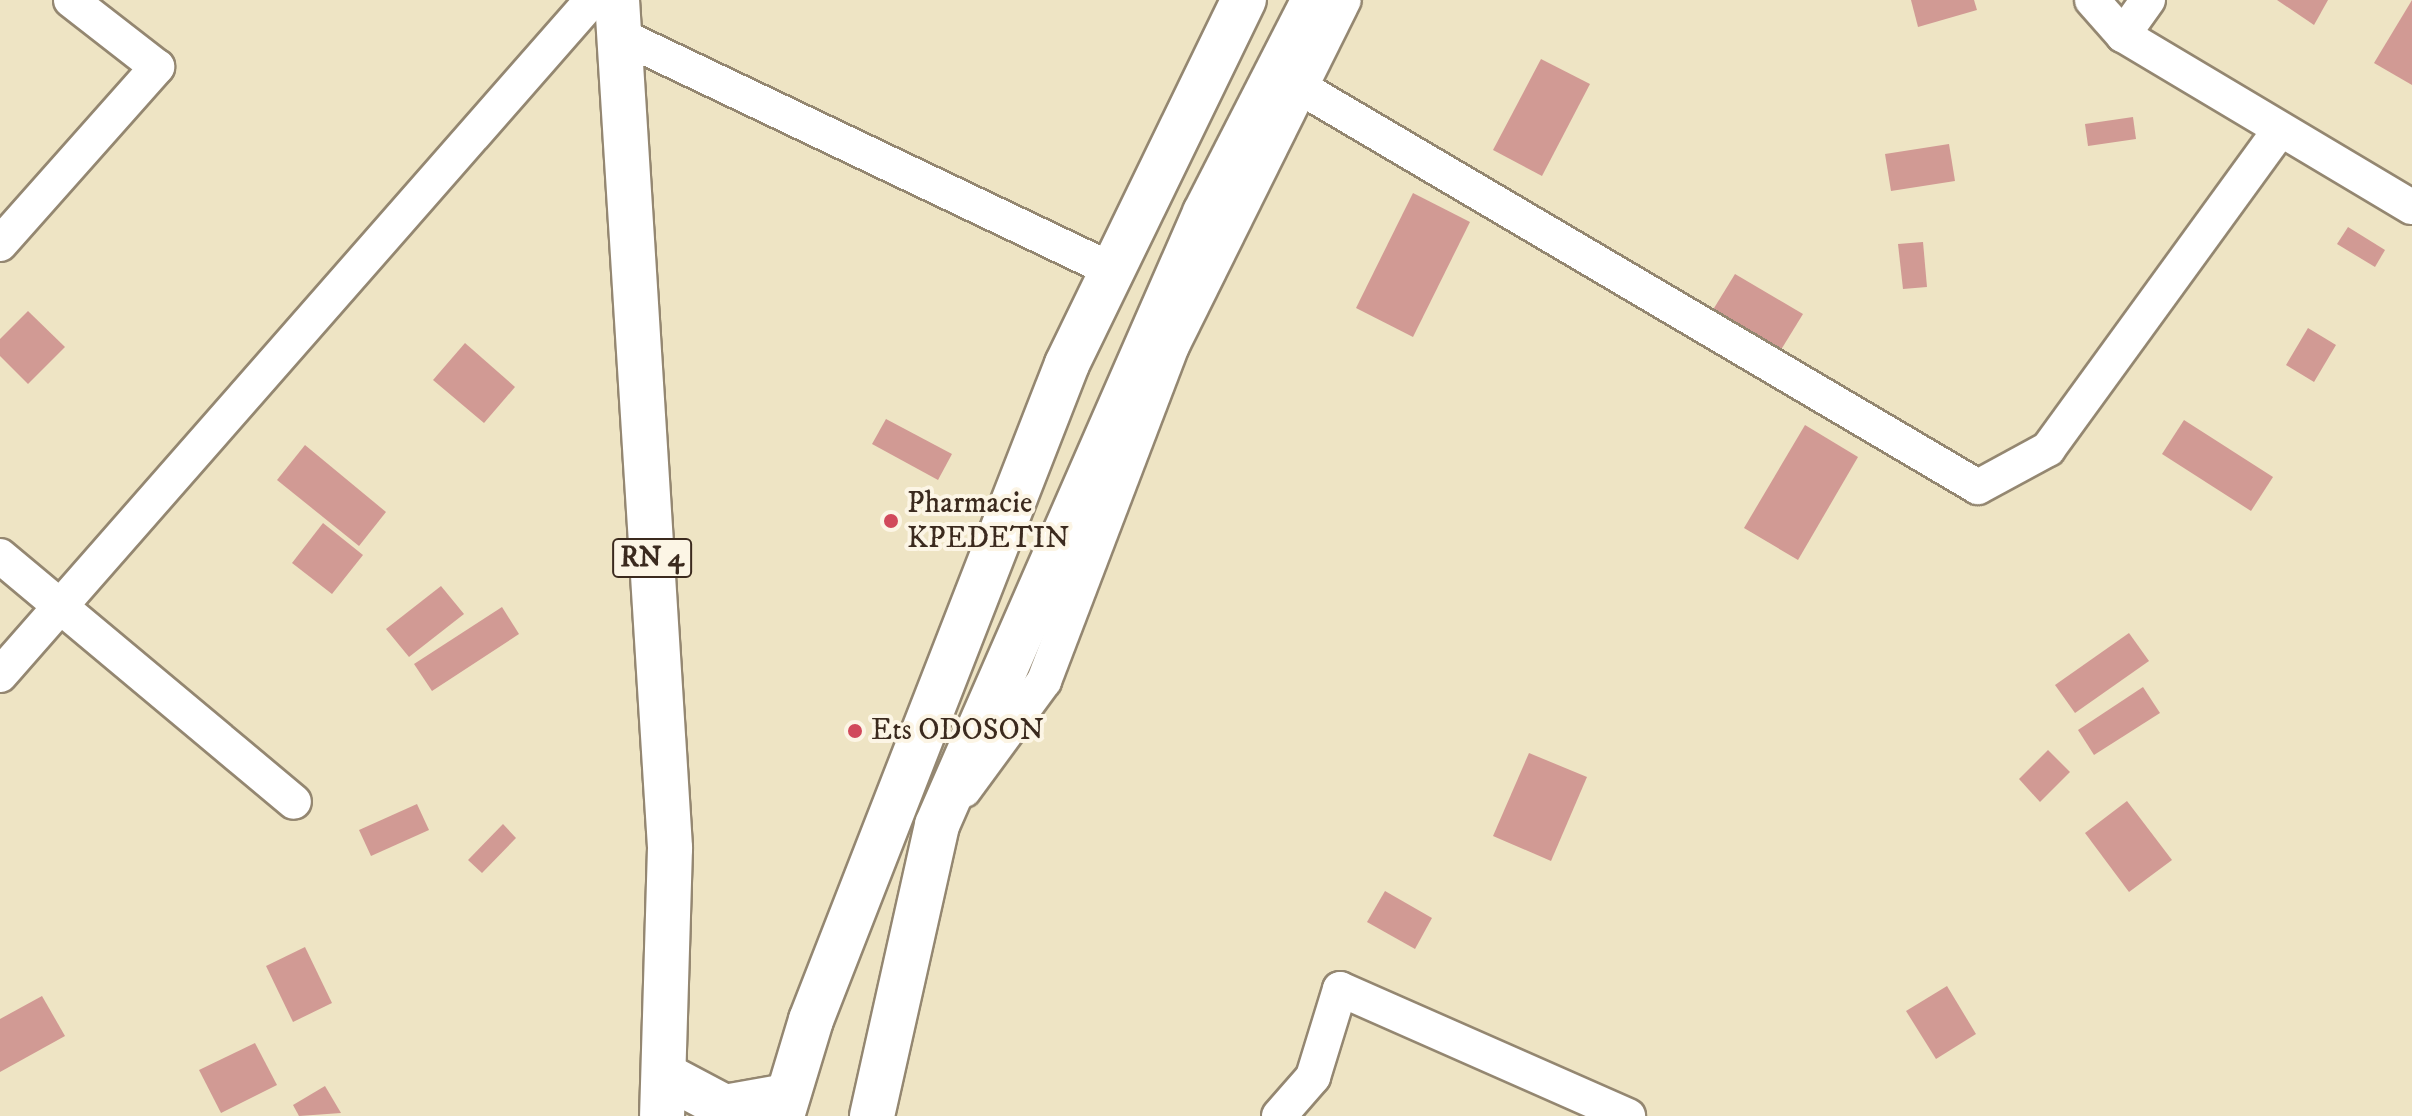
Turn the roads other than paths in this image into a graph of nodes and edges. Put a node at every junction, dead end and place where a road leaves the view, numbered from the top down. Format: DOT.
graph roads {
  1 [pos="71,0"];
  2 [pos="592,0"];
  3 [pos="1244,0"];
  4 [pos="1314,0"];
  5 [pos="1344,0"];
  6 [pos="2092,0"];
  7 [pos="2148,0"];
  8 [pos="618,18"];
  9 [pos="2123,35"];
  10 [pos="1298,86"];
  11 [pos="2278,133"];
  12 [pos="2412,207"];
  13 [pos="0,244"];
  14 [pos="1112,270"];
  15 [pos="0,556"];
  16 [pos="58,606"];
  17 [pos="0,675"];
  18 [pos="294,802"];
  19 [pos="937,825"];
  20 [pos="665,1097"];
  21 [pos="785,1106"];
  22 [pos="872,1116"];
  23 [pos="1279,1116"];
  24 [pos="1628,1116"];
  1 -- 13 [label="street"];
  2 -- 16 [label="street"];
  3 -- 14 [label="main road"];
  4 -- 19 [label="main road"];
  5 -- 10 [label="street"];
  6 -- 9 [label="street"];
  7 -- 9 [label="street"];
  8 -- 14 [label="street"];
  8 -- 20 [label="main road, RN 4"];
  9 -- 11 [label="street"];
  10 -- 11 [label="street"];
  10 -- 19 [label="street"];
  11 -- 12 [label="street"];
  14 -- 21 [label="main road"];
  15 -- 16 [label="street"];
  16 -- 17 [label="street"];
  16 -- 18 [label="street"];
  19 -- 22 [label="main road"];
  20 -- 21 [label="main road"];
  23 -- 24 [label="street"];
}
